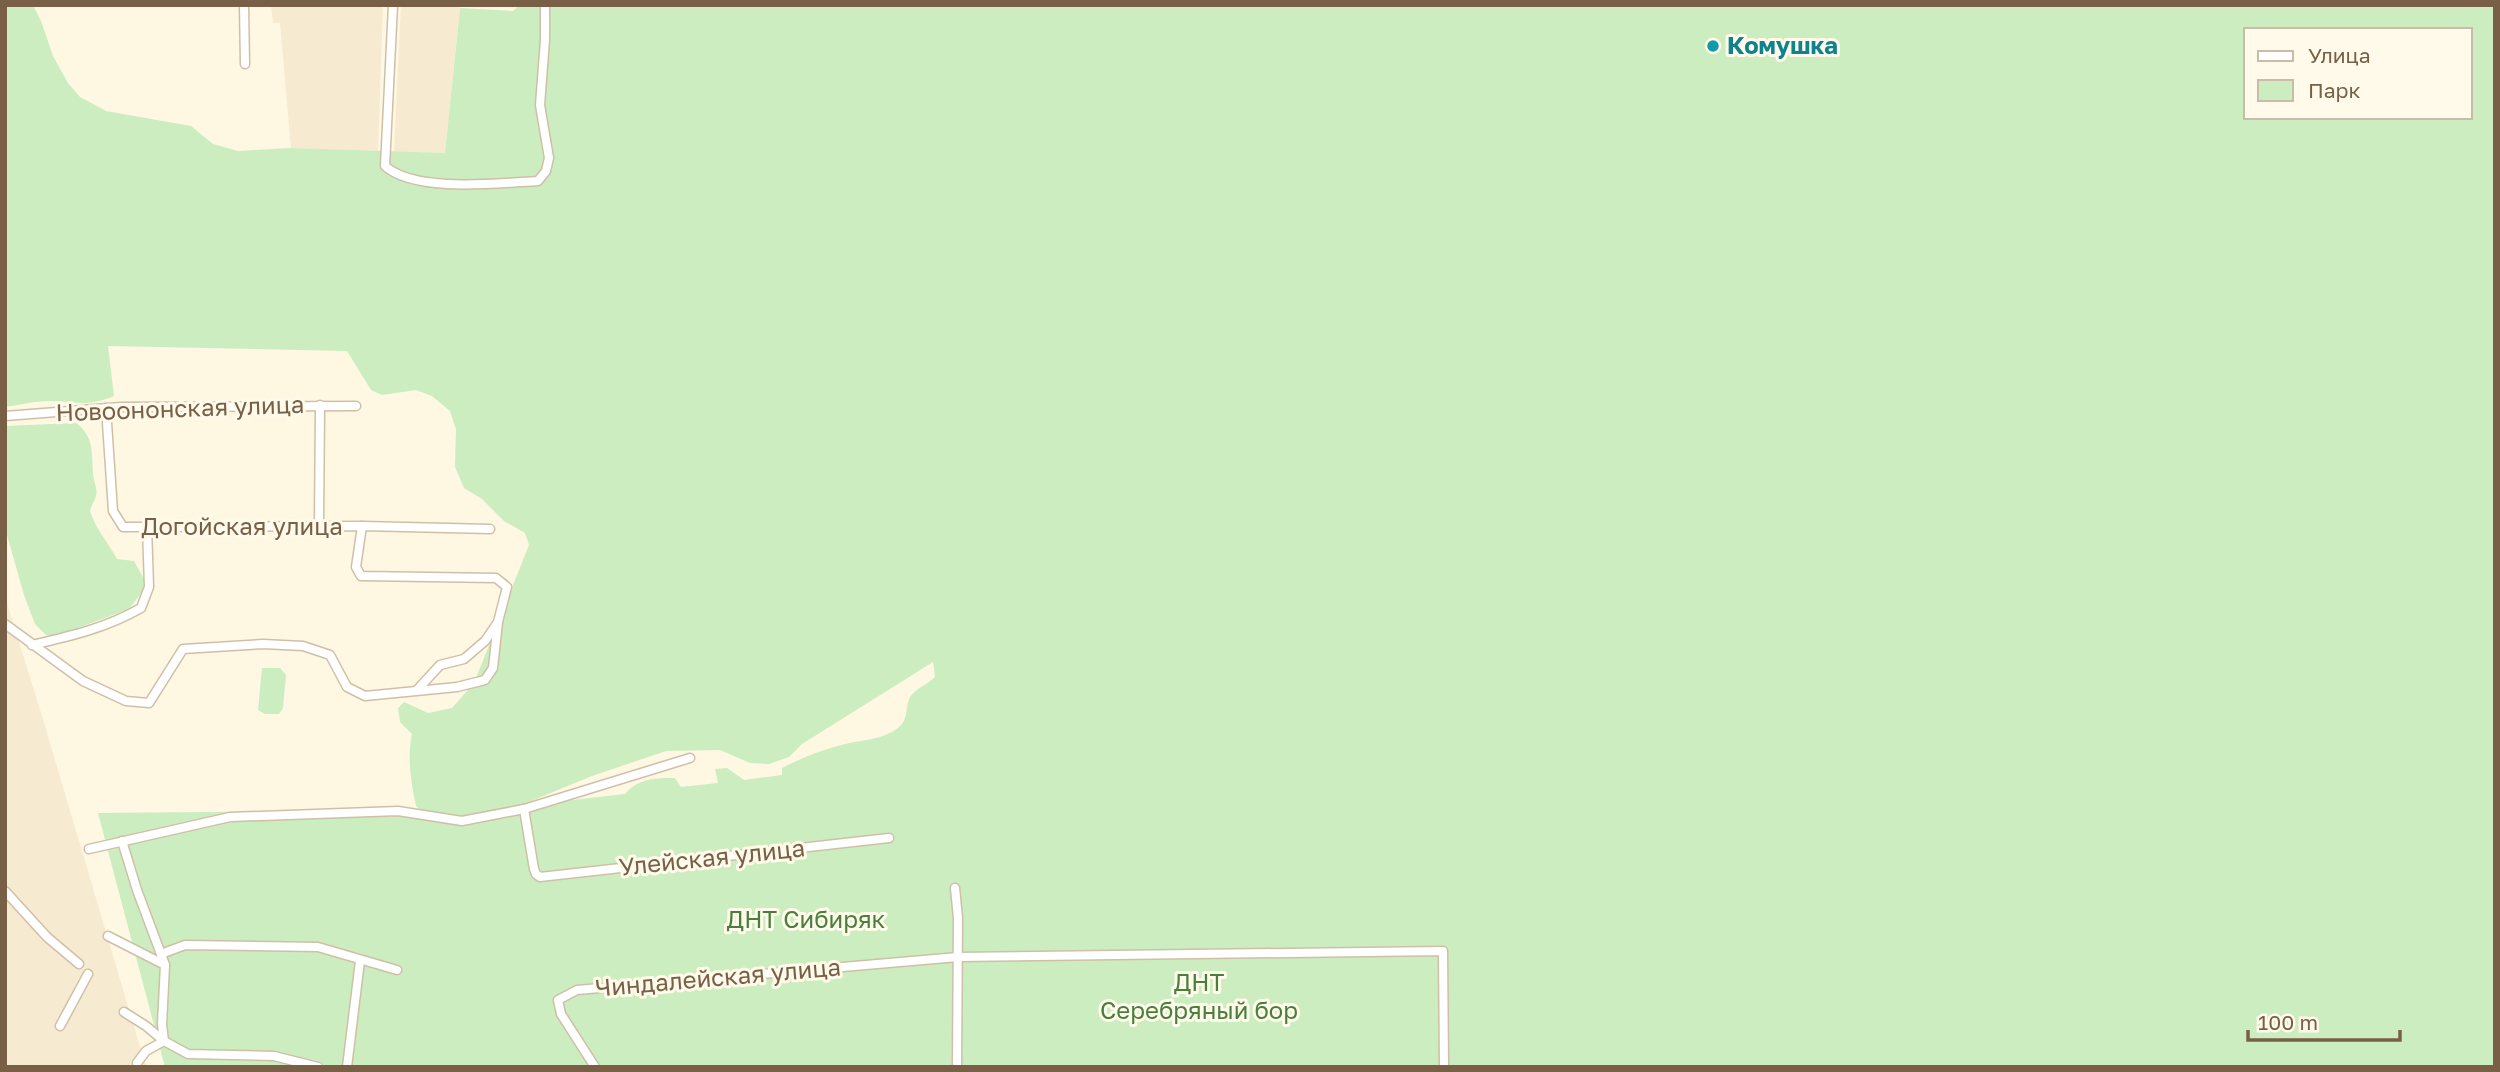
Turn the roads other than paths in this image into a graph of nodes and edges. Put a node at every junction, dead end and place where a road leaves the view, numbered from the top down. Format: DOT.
graph roads {
  1 [pos="244,5"];
  2 [pos="393,5"];
  3 [pos="545,5"];
  4 [pos="245,64"];
  5 [pos="320,405"];
  6 [pos="356,406"];
  7 [pos="106,408"];
  8 [pos="5,416"];
  9 [pos="319,526"];
  10 [pos="362,526"];
  11 [pos="147,527"];
  12 [pos="490,528"];
  13 [pos="498,622"];
  14 [pos="5,624"];
  15 [pos="32,645"];
  16 [pos="418,689"];
  17 [pos="690,758"];
  18 [pos="524,809"];
  19 [pos="889,838"];
  20 [pos="122,841"];
  21 [pos="89,849"];
  22 [pos="955,888"];
  23 [pos="5,891"];
  24 [pos="108,936"];
  25 [pos="161,954"];
  26 [pos="958,957"];
  27 [pos="360,961"];
  28 [pos="79,964"];
  29 [pos="165,965"];
  30 [pos="397,970"];
  31 [pos="88,974"];
  32 [pos="124,1012"];
  33 [pos="60,1026"];
  34 [pos="164,1041"];
  35 [pos="137,1063"];
  36 [pos="318,1067"];
  37 [pos="347,1067"];
  38 [pos="595,1067"];
  39 [pos="957,1067"];
  40 [pos="1444,1067"];
  1 -- 4 [label="street"];
  2 -- 3 [label="street"];
  5 -- 6 [label="street, Новоононская улица"];
  5 -- 7 [label="street, Новоононская улица"];
  5 -- 9 [label="street"];
  7 -- 8 [label="street, Новоононская улица"];
  7 -- 11 [label="street, Догойская улица"];
  9 -- 10 [label="street, Догойская улица"];
  9 -- 11 [label="street, Догойская улица"];
  10 -- 12 [label="street, Догойская улица"];
  10 -- 13 [label="street, Догойская улица"];
  11 -- 15 [label="street"];
  13 -- 16 [label="street, Догойская улица"];
  13 -- 16 [label="street"];
  14 -- 15 [label="street"];
  15 -- 16 [label="street"];
  17 -- 18 [label="street"];
  18 -- 19 [label="street, Улейская улица"];
  18 -- 20 [label="street"];
  20 -- 21 [label="street"];
  20 -- 25 [label="street"];
  22 -- 26 [label="street"];
  23 -- 28 [label="street"];
  24 -- 29 [label="street"];
  25 -- 27 [label="street"];
  25 -- 29 [label="street"];
  26 -- 38 [label="street, Чиндалейская улица"];
  26 -- 39 [label="street"];
  26 -- 40 [label="street"];
  27 -- 30 [label="street"];
  27 -- 37 [label="street"];
  29 -- 34 [label="street"];
  31 -- 33 [label="street"];
  32 -- 34 [label="street"];
  34 -- 35 [label="street"];
  34 -- 36 [label="street"];
}
